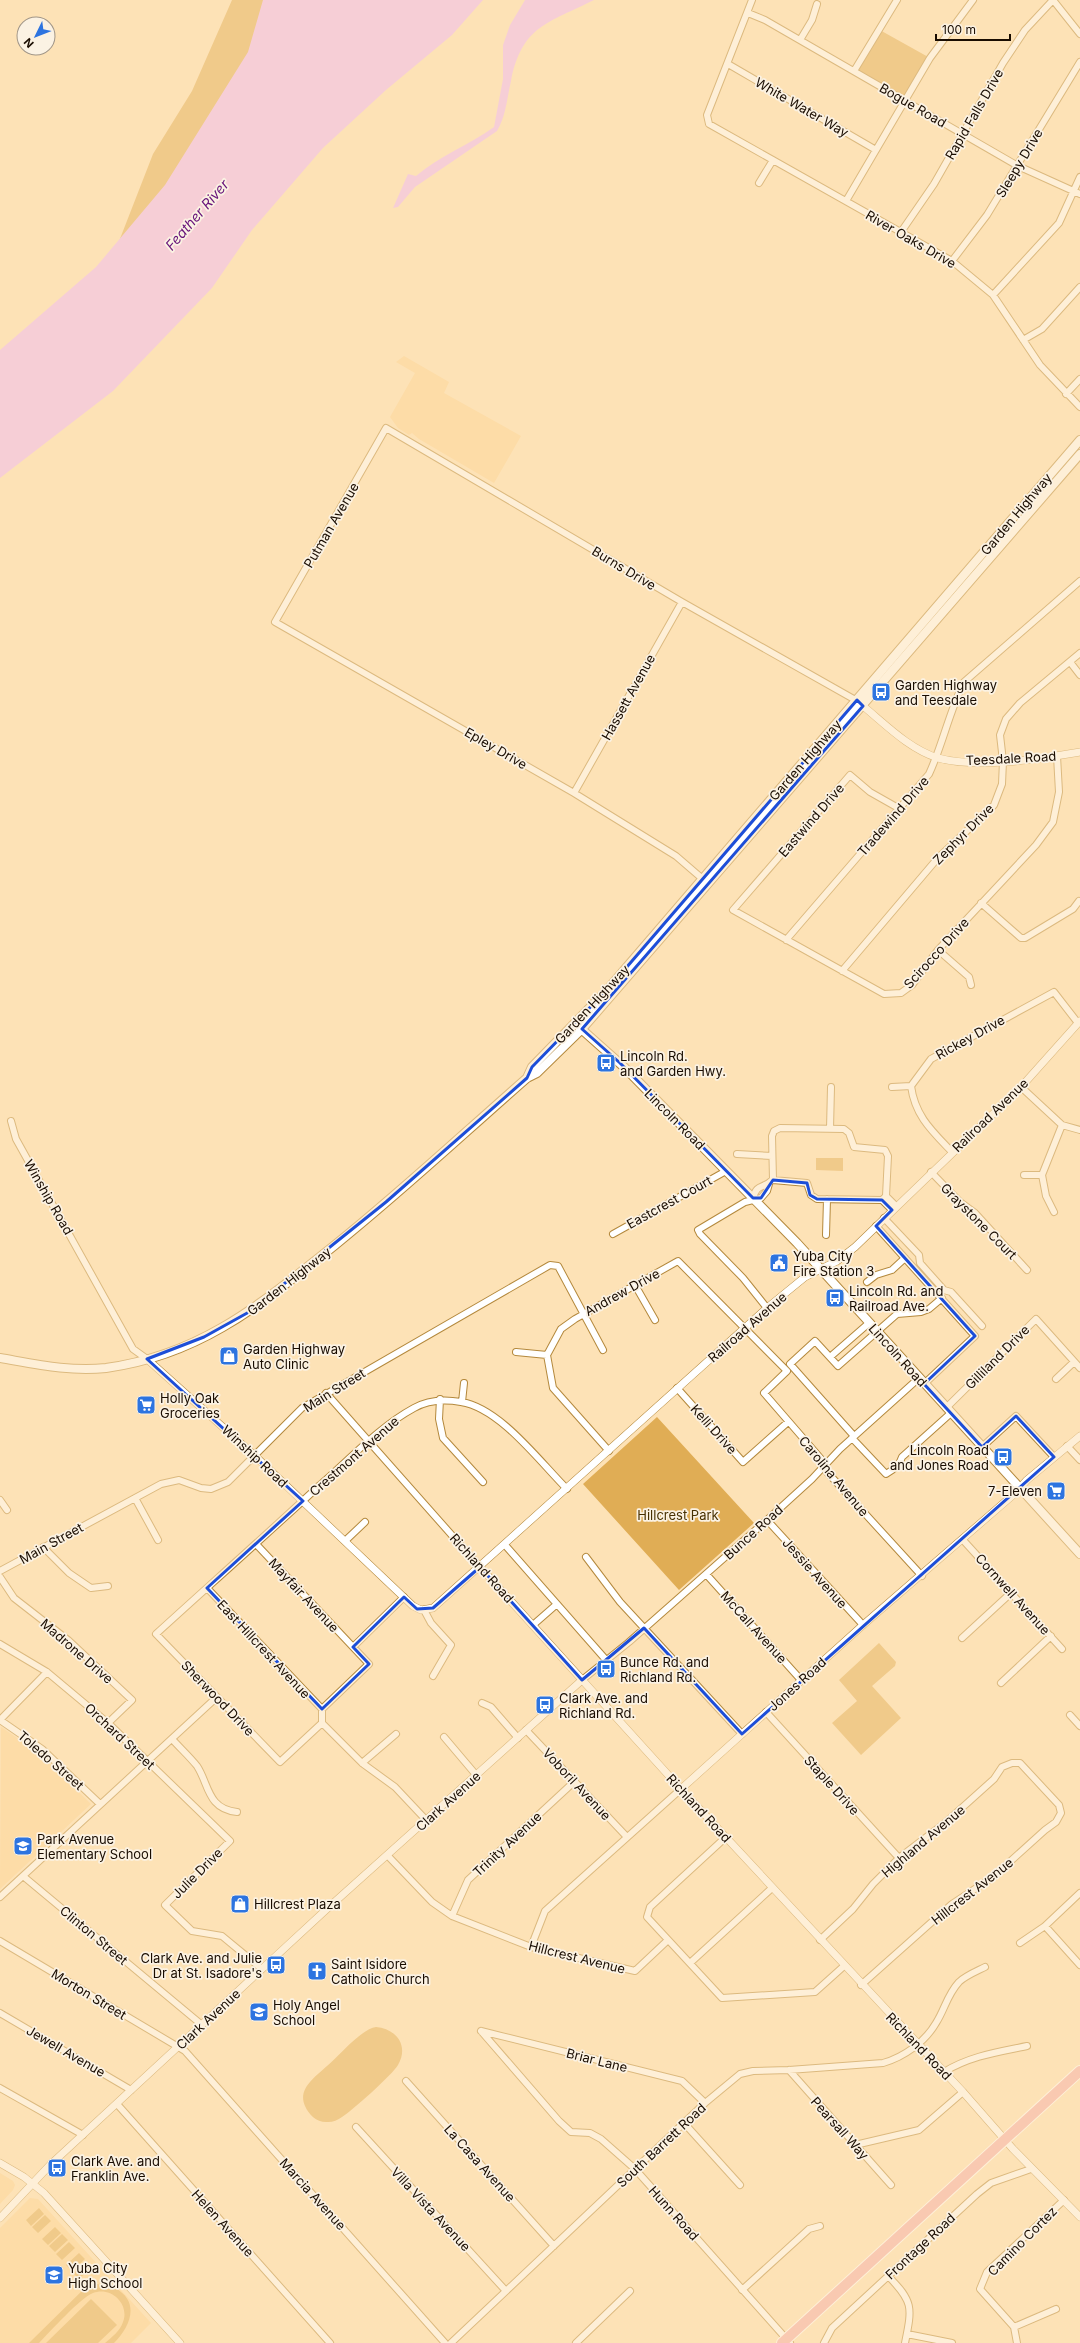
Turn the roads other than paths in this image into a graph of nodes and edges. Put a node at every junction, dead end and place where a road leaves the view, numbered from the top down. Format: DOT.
graph roads {
  1 [pos="752,0"];
  2 [pos="897,0"];
  3 [pos="973,0"];
  4 [pos="1053,0"];
  5 [pos="818,4"];
  6 [pos="748,12"];
  7 [pos="1080,34"];
  8 [pos="800,40"];
  9 [pos="1080,62"];
  10 [pos="728,64"];
  11 [pos="854,71"];
  12 [pos="904,100"];
  13 [pos="962,133"];
  14 [pos="876,150"];
  15 [pos="772,160"];
  16 [pos="1018,166"];
  17 [pos="1080,177"];
  18 [pos="759,183"];
  19 [pos="1073,192"];
  20 [pos="1080,194"];
  21 [pos="846,201"];
  22 [pos="901,232"];
  23 [pos="952,261"];
  24 [pos="1080,286"];
  25 [pos="993,295"];
  26 [pos="1023,340"];
  27 [pos="1080,379"];
  28 [pos="1066,394"];
  29 [pos="1080,406"];
  30 [pos="386,428"];
  31 [pos="1080,440"];
  32 [pos="1080,454"];
  33 [pos="1080,581"];
  34 [pos="682,602"];
  35 [pos="275,622"];
  36 [pos="1080,653"];
  37 [pos="1070,662"];
  38 [pos="1080,675"];
  39 [pos="860,703"];
  40 [pos="1080,752"];
  41 [pos="1057,756"];
  42 [pos="937,757"];
  43 [pos="1003,761"];
  44 [pos="574,793"];
  45 [pos="900,808"];
  46 [pos="706,882"];
  47 [pos="1079,901"];
  48 [pos="981,903"];
  49 [pos="733,910"];
  50 [pos="786,940"];
  51 [pos="938,950"];
  52 [pos="842,971"];
  53 [pos="971,985"];
  54 [pos="1079,1022"];
  55 [pos="579,1027"];
  56 [pos="912,1086"];
  57 [pos="831,1087"];
  58 [pos="892,1087"];
  59 [pos="1021,1087"];
  60 [pos="11,1121"];
  61 [pos="1062,1125"];
  62 [pos="830,1129"];
  63 [pos="1080,1130"];
  64 [pos="952,1152"];
  65 [pos="737,1154"];
  66 [pos="772,1156"];
  67 [pos="726,1171"];
  68 [pos="931,1172"];
  69 [pos="1024,1175"];
  70 [pos="1042,1175"];
  71 [pos="771,1182"];
  72 [pos="753,1198"];
  73 [pos="884,1198"];
  74 [pos="827,1199"];
  75 [pos="894,1208"];
  76 [pos="1054,1212"];
  77 [pos="884,1218"];
  78 [pos="876,1226"];
  79 [pos="613,1234"];
  80 [pos="826,1235"];
  81 [pos="905,1258"];
  82 [pos="821,1269"];
  83 [pos="1027,1270"];
  84 [pos="867,1282"];
  85 [pos="635,1285"];
  86 [pos="942,1298"];
  87 [pos="767,1308"];
  88 [pos="584,1313"];
  89 [pos="654,1320"];
  90 [pos="869,1323"];
  91 [pos="982,1326"];
  92 [pos="744,1328"];
  93 [pos="877,1331"];
  94 [pos="603,1350"];
  95 [pos="516,1352"];
  96 [pos="547,1355"];
  97 [pos="830,1357"];
  98 [pos="0,1358"];
  99 [pos="147,1359"];
  100 [pos="1074,1362"];
  101 [pos="1080,1368"];
  102 [pos="1056,1380"];
  103 [pos="922,1381"];
  104 [pos="464,1383"];
  105 [pos="677,1388"];
  106 [pos="326,1393"];
  107 [pos="764,1393"];
  108 [pos="440,1399"];
  109 [pos="462,1402"];
  110 [pos="949,1410"];
  111 [pos="788,1422"];
  112 [pos="1080,1436"];
  113 [pos="853,1437"];
  114 [pos="369,1442"];
  115 [pos="1067,1446"];
  116 [pos="982,1447"];
  117 [pos="609,1450"];
  118 [pos="255,1456"];
  119 [pos="1054,1457"];
  120 [pos="1080,1460"];
  121 [pos="824,1465"];
  122 [pos="483,1482"];
  123 [pos="1020,1488"];
  124 [pos="567,1489"];
  125 [pos="134,1498"];
  126 [pos="0,1500"];
  127 [pos="303,1501"];
  128 [pos="7,1510"];
  129 [pos="767,1520"];
  130 [pos="365,1522"];
  131 [pos="158,1540"];
  132 [pos="963,1540"];
  133 [pos="345,1541"];
  134 [pos="256,1544"];
  135 [pos="505,1545"];
  136 [pos="42,1547"];
  137 [pos="1080,1554"];
  138 [pos="586,1557"];
  139 [pos="480,1567"];
  140 [pos="0,1571"];
  141 [pos="706,1574"];
  142 [pos="922,1576"];
  143 [pos="0,1577"];
  144 [pos="108,1586"];
  145 [pos="207,1588"];
  146 [pos="1012,1592"];
  147 [pos="404,1597"];
  148 [pos="557,1604"];
  149 [pos="424,1610"];
  150 [pos="533,1625"];
  151 [pos="863,1626"];
  152 [pos="644,1628"];
  153 [pos="156,1634"];
  154 [pos="1051,1636"];
  155 [pos="962,1638"];
  156 [pos="0,1644"];
  157 [pos="353,1647"];
  158 [pos="1062,1649"];
  159 [pos="607,1660"];
  160 [pos="47,1672"];
  161 [pos="433,1676"];
  162 [pos="582,1680"];
  163 [pos="801,1680"];
  164 [pos="1002,1683"];
  165 [pos="217,1697"];
  166 [pos="482,1703"];
  167 [pos="322,1710"];
  168 [pos="766,1712"];
  169 [pos="1070,1715"];
  170 [pos="0,1720"];
  171 [pos="108,1723"];
  172 [pos="322,1723"];
  173 [pos="1080,1726"];
  174 [pos="526,1730"];
  175 [pos="396,1734"];
  176 [pos="742,1734"];
  177 [pos="444,1737"];
  178 [pos="518,1738"];
  179 [pos="172,1739"];
  180 [pos="147,1761"];
  181 [pos="1012,1763"];
  182 [pos="362,1764"];
  183 [pos="477,1776"];
  184 [pos="575,1781"];
  185 [pos="681,1789"];
  186 [pos="100,1804"];
  187 [pos="237,1812"];
  188 [pos="427,1821"];
  189 [pos="726,1837"];
  190 [pos="627,1838"];
  191 [pos="230,1841"];
  192 [pos="388,1856"];
  193 [pos="899,1858"];
  194 [pos="22,1876"];
  195 [pos="772,1888"];
  196 [pos="1080,1894"];
  197 [pos="0,1896"];
  198 [pos="452,1916"];
  199 [pos="1045,1926"];
  200 [pos="668,1940"];
  201 [pos="820,1940"];
  202 [pos="0,1941"];
  203 [pos="1020,1943"];
  204 [pos="531,1947"];
  205 [pos="690,1964"];
  206 [pos="1080,1965"];
  207 [pos="844,1966"];
  208 [pos="985,1967"];
  209 [pos="262,1969"];
  210 [pos="861,1985"];
  211 [pos="0,2013"];
  212 [pos="202,2025"];
  213 [pos="481,2031"];
  214 [pos="917,2045"];
  215 [pos="1027,2046"];
  216 [pos="177,2048"];
  217 [pos="789,2070"];
  218 [pos="1080,2071"];
  219 [pos="944,2072"];
  220 [pos="406,2081"];
  221 [pos="0,2088"];
  222 [pos="132,2090"];
  223 [pos="963,2092"];
  224 [pos="705,2103"];
  225 [pos="117,2104"];
  226 [pos="684,2123"];
  227 [pos="356,2127"];
  228 [pos="83,2135"];
  229 [pos="1004,2140"];
  230 [pos="855,2145"];
  231 [pos="0,2163"];
  232 [pos="635,2169"];
  233 [pos="1031,2169"];
  234 [pos="33,2183"];
  235 [pos="740,2185"];
  236 [pos="892,2185"];
  237 [pos="1064,2200"];
  238 [pos="1080,2217"];
  239 [pos="0,2218"];
  240 [pos="820,2226"];
  241 [pos="554,2246"];
  242 [pos="888,2276"];
  243 [pos="630,2290"];
  244 [pos="742,2290"];
  245 [pos="506,2291"];
  246 [pos="1056,2309"];
  247 [pos="1014,2327"];
  248 [pos="906,2334"];
  249 [pos="178,2342"];
  250 [pos="786,2342"];
  251 [pos="330,2343"];
  252 [pos="446,2343"];
  253 [pos="451,2343"];
  254 [pos="576,2343"];
  255 [pos="824,2343"];
  256 [pos="905,2343"];
  257 [pos="952,2343"];
  258 [pos="1017,2343"];
  1 -- 6 [label="street"];
  2 -- 11 [label="street"];
  3 -- 12 [label="street"];
  4 -- 7 [label="street"];
  4 -- 13 [label="street, Rapid Falls Drive"];
  5 -- 8 [label="street"];
  6 -- 8 [label="street, Bogue Road"];
  6 -- 10 [label="street"];
  8 -- 11 [label="street, Bogue Road"];
  9 -- 16 [label="street, Sleepy Drive"];
  10 -- 14 [label="street, White Water Way"];
  10 -- 15 [label="street, River Oaks Drive"];
  11 -- 12 [label="street, Bogue Road"];
  12 -- 13 [label="street, Bogue Road"];
  12 -- 14 [label="street"];
  13 -- 16 [label="street, Bogue Road"];
  13 -- 22 [label="street, Rapid Falls Drive"];
  14 -- 21 [label="street"];
  15 -- 18 [label="street"];
  15 -- 21 [label="street, River Oaks Drive"];
  16 -- 19 [label="street, Bogue Road"];
  16 -- 23 [label="street, Sleepy Drive"];
  17 -- 19 [label="street"];
  19 -- 20 [label="street, Bogue Road"];
  19 -- 25 [label="street"];
  21 -- 22 [label="street, River Oaks Drive"];
  22 -- 23 [label="street, River Oaks Drive"];
  23 -- 25 [label="street, River Oaks Drive"];
  24 -- 26 [label="street"];
  25 -- 26 [label="street, River Oaks Drive"];
  26 -- 28 [label="street, River Oaks Drive"];
  27 -- 28 [label="street"];
  28 -- 29 [label="street, River Oaks Drive"];
  30 -- 34 [label="street, Burns Drive"];
  30 -- 35 [label="street, Putman Avenue"];
  31 -- 39 [label="main road, Garden Highway"];
  32 -- 39 [label="main road, Garden Highway"];
  33 -- 42 [label="street, Tradewind Drive"];
  34 -- 39 [label="street, Burns Drive"];
  34 -- 44 [label="street, Hassett Avenue"];
  35 -- 44 [label="street, Epley Drive"];
  36 -- 37 [label="street, Zephyr Drive"];
  37 -- 38 [label="street"];
  37 -- 43 [label="street, Zephyr Drive"];
  39 -- 42 [label="street, Teesdale Road"];
  39 -- 46 [label="main road, Garden Highway"];
  40 -- 41 [label="street, Teesdale Road"];
  41 -- 43 [label="street, Teesdale Road"];
  41 -- 48 [label="street, Scirocco Drive"];
  42 -- 43 [label="street, Teesdale Road"];
  42 -- 45 [label="street, Tradewind Drive"];
  43 -- 52 [label="street, Zephyr Drive"];
  44 -- 46 [label="street, Epley Drive"];
  45 -- 49 [label="street, Eastwind Drive"];
  45 -- 50 [label="street, Tradewind Drive"];
  46 -- 55 [label="main road, Garden Highway"];
  47 -- 48 [label="street"];
  48 -- 51 [label="street, Scirocco Drive"];
  49 -- 50 [label="street, Scirocco Drive"];
  50 -- 52 [label="street, Scirocco Drive"];
  51 -- 52 [label="street, Scirocco Drive"];
  51 -- 53 [label="street"];
  54 -- 56 [label="street, Rickey Drive"];
  54 -- 59 [label="street, Railroad Avenue"];
  55 -- 67 [label="main road, Lincoln Road"];
  55 -- 99 [label="main road, Garden Highway"];
  56 -- 58 [label="street"];
  56 -- 64 [label="street"];
  57 -- 62 [label="street"];
  59 -- 61 [label="street"];
  59 -- 64 [label="street, Railroad Avenue"];
  60 -- 99 [label="street, Winship Road"];
  61 -- 63 [label="street"];
  61 -- 70 [label="street"];
  62 -- 66 [label="street"];
  62 -- 73 [label="street"];
  64 -- 68 [label="street, Railroad Avenue"];
  65 -- 66 [label="street"];
  66 -- 71 [label="street"];
  67 -- 72 [label="main road, Lincoln Road"];
  67 -- 79 [label="street, Eastcrest Court"];
  68 -- 75 [label="street, Railroad Avenue"];
  68 -- 83 [label="street, Graystone Court"];
  69 -- 70 [label="street"];
  70 -- 76 [label="street"];
  71 -- 72 [label="street"];
  71 -- 74 [label="street"];
  72 -- 82 [label="main road, Lincoln Road"];
  72 -- 87 [label="street"];
  73 -- 74 [label="street"];
  73 -- 75 [label="street"];
  74 -- 80 [label="street"];
  75 -- 77 [label="street, Railroad Avenue"];
  77 -- 78 [label="street, Railroad Avenue"];
  77 -- 91 [label="street"];
  78 -- 81 [label="street"];
  78 -- 82 [label="street, Railroad Avenue"];
  81 -- 84 [label="street"];
  81 -- 86 [label="street"];
  82 -- 87 [label="street, Railroad Avenue"];
  82 -- 90 [label="main road, Lincoln Road"];
  85 -- 88 [label="street, Andrew Drive"];
  85 -- 89 [label="street"];
  85 -- 92 [label="street, Andrew Drive"];
  86 -- 93 [label="street"];
  86 -- 103 [label="street, Bunce Road"];
  87 -- 92 [label="street, Railroad Avenue"];
  88 -- 94 [label="street"];
  88 -- 96 [label="street, Andrew Drive"];
  88 -- 106 [label="street, Main Street"];
  90 -- 93 [label="main road, Lincoln Road"];
  90 -- 97 [label="street"];
  92 -- 105 [label="street, Railroad Avenue"];
  92 -- 107 [label="street, Andrew Drive"];
  93 -- 97 [label="street"];
  93 -- 103 [label="main road, Lincoln Road"];
  95 -- 96 [label="street"];
  96 -- 117 [label="street"];
  97 -- 113 [label="street"];
  98 -- 99 [label="main road, Garden Highway"];
  99 -- 118 [label="street, Winship Road"];
  100 -- 101 [label="street, Gilliland Drive"];
  100 -- 102 [label="street"];
  100 -- 110 [label="street, Gilliland Drive"];
  103 -- 110 [label="main road, Lincoln Road"];
  103 -- 113 [label="street, Bunce Road"];
  104 -- 109 [label="street"];
  105 -- 111 [label="street, Kelli Drive"];
  105 -- 117 [label="street, Railroad Avenue"];
  106 -- 114 [label="street, Richland Road"];
  106 -- 118 [label="street, Main Street"];
  107 -- 111 [label="street, Carolina Avenue"];
  108 -- 109 [label="street, Crestmont Avenue"];
  108 -- 114 [label="street, Crestmont Avenue"];
  108 -- 122 [label="street"];
  109 -- 124 [label="street, Crestmont Avenue"];
  110 -- 113 [label="street"];
  110 -- 116 [label="main road, Lincoln Road"];
  111 -- 121 [label="street, Carolina Avenue"];
  112 -- 115 [label="street, Jones Road"];
  113 -- 121 [label="street, Bunce Road"];
  114 -- 127 [label="street, Crestmont Avenue"];
  114 -- 139 [label="street, Richland Road"];
  115 -- 119 [label="street, Jones Road"];
  115 -- 120 [label="street"];
  116 -- 119 [label="street"];
  116 -- 123 [label="main road, Lincoln Road"];
  117 -- 124 [label="street, Railroad Avenue"];
  118 -- 125 [label="street, Main Street"];
  118 -- 127 [label="street, Winship Road"];
  119 -- 123 [label="street, Jones Road"];
  121 -- 129 [label="street, Bunce Road"];
  121 -- 142 [label="street, Carolina Avenue"];
  123 -- 132 [label="street, Jones Road"];
  123 -- 137 [label="main road, Lincoln Road"];
  124 -- 135 [label="street, Railroad Avenue"];
  125 -- 131 [label="street"];
  125 -- 136 [label="street, Main Street"];
  126 -- 128 [label="street"];
  127 -- 133 [label="street, Winship Road"];
  127 -- 134 [label="street, Crestmont Avenue"];
  129 -- 141 [label="street, Bunce Road"];
  129 -- 151 [label="street, Jessie Avenue"];
  130 -- 133 [label="street"];
  132 -- 142 [label="street, Jones Road"];
  132 -- 146 [label="street, Cornwell Avenue"];
  133 -- 147 [label="street, Winship Road"];
  134 -- 145 [label="street, Crestmont Avenue"];
  134 -- 157 [label="street, Mayfair Avenue"];
  135 -- 139 [label="street, Railroad Avenue"];
  135 -- 148 [label="street"];
  136 -- 140 [label="street, Main Street"];
  136 -- 144 [label="street"];
  138 -- 152 [label="street"];
  139 -- 149 [label="street, Railroad Avenue"];
  139 -- 150 [label="street, Richland Road"];
  141 -- 152 [label="street, Bunce Road"];
  141 -- 163 [label="street, McCall Avenue"];
  142 -- 151 [label="street, Jones Road"];
  143 -- 171 [label="street, Madrone Drive"];
  145 -- 153 [label="street, Crestmont Avenue"];
  145 -- 167 [label="street, East Hillcrest Avenue"];
  146 -- 154 [label="street, Cornwell Avenue"];
  146 -- 155 [label="street"];
  147 -- 149 [label="street, Winship Road"];
  147 -- 157 [label="street"];
  148 -- 150 [label="street"];
  148 -- 159 [label="street"];
  149 -- 161 [label="street"];
  150 -- 162 [label="street, Richland Road"];
  151 -- 163 [label="street, Jones Road"];
  152 -- 159 [label="street, Bunce Road"];
  152 -- 176 [label="street"];
  153 -- 165 [label="street, Sherwood Drive"];
  154 -- 158 [label="street, Cornwell Avenue"];
  154 -- 164 [label="street"];
  156 -- 160 [label="street, Orchard Street"];
  157 -- 167 [label="street, Mayfair Avenue"];
  159 -- 162 [label="street, Bunce Road"];
  160 -- 170 [label="street"];
  160 -- 171 [label="street, Orchard Street"];
  162 -- 174 [label="street, Clark Avenue"];
  162 -- 185 [label="street, Richland Road"];
  163 -- 168 [label="street, Jones Road"];
  165 -- 172 [label="street, Sherwood Drive"];
  165 -- 179 [label="street"];
  166 -- 178 [label="street"];
  167 -- 172 [label="street"];
  168 -- 176 [label="street, Jones Road"];
  168 -- 193 [label="street, Staple Drive"];
  169 -- 173 [label="street"];
  170 -- 186 [label="street, Toledo Street"];
  171 -- 180 [label="street, Orchard Street"];
  172 -- 182 [label="street"];
  174 -- 178 [label="street, Clark Avenue"];
  174 -- 184 [label="street, Voboril Avenue"];
  175 -- 182 [label="street"];
  176 -- 185 [label="street, Jones Road"];
  177 -- 183 [label="street"];
  178 -- 183 [label="street, Clark Avenue"];
  179 -- 180 [label="street"];
  179 -- 187 [label="street"];
  180 -- 186 [label="street"];
  180 -- 191 [label="street, Orchard Street"];
  181 -- 193 [label="street, Highland Avenue"];
  181 -- 210 [label="street, Hillcrest Avenue"];
  182 -- 188 [label="street"];
  183 -- 188 [label="street, Clark Avenue"];
  184 -- 190 [label="street, Voboril Avenue"];
  184 -- 198 [label="street, Trinity Avenue"];
  185 -- 189 [label="street, Richland Road"];
  185 -- 190 [label="street, Jones Road"];
  186 -- 194 [label="street"];
  188 -- 192 [label="street, Clark Avenue"];
  189 -- 195 [label="street, Richland Road"];
  189 -- 200 [label="street"];
  190 -- 204 [label="street, Jones Road"];
  191 -- 209 [label="street, Julie Drive"];
  192 -- 198 [label="street, Hillcrest Avenue"];
  192 -- 209 [label="street, Clark Avenue"];
  193 -- 201 [label="street, Highland Avenue"];
  194 -- 197 [label="street"];
  194 -- 212 [label="street, Clinton Street"];
  195 -- 201 [label="street, Richland Road"];
  195 -- 205 [label="street"];
  196 -- 199 [label="street"];
  198 -- 204 [label="street, Hillcrest Avenue"];
  199 -- 203 [label="street"];
  199 -- 206 [label="street"];
  200 -- 204 [label="street, Hillcrest Avenue"];
  200 -- 205 [label="street"];
  201 -- 207 [label="street, Richland Road"];
  202 -- 216 [label="street, Morton Street"];
  205 -- 207 [label="street"];
  207 -- 210 [label="street, Richland Road"];
  208 -- 214 [label="street, South Barrett Road"];
  209 -- 212 [label="street, Clark Avenue"];
  210 -- 214 [label="street, Richland Road"];
  211 -- 222 [label="street, Jewell Avenue"];
  212 -- 216 [label="street, Clark Avenue"];
  213 -- 224 [label="street, Briar Lane"];
  213 -- 232 [label="street, Hunn Road"];
  214 -- 217 [label="street, South Barrett Road"];
  214 -- 219 [label="street, Richland Road"];
  215 -- 219 [label="street"];
  216 -- 222 [label="street, Clark Avenue"];
  216 -- 252 [label="street, Marcia Avenue"];
  217 -- 224 [label="street, South Barrett Road"];
  217 -- 230 [label="street, Pearsall Way"];
  218 -- 229 [label="highway"];
  219 -- 223 [label="street, Richland Road"];
  220 -- 241 [label="street, La Casa Avenue"];
  221 -- 228 [label="street"];
  222 -- 225 [label="street, Clark Avenue"];
  223 -- 229 [label="street, Richland Road"];
  223 -- 230 [label="street"];
  224 -- 226 [label="street, South Barrett Road"];
  225 -- 228 [label="street, Clark Avenue"];
  225 -- 251 [label="street, Helen Avenue"];
  226 -- 232 [label="street, South Barrett Road"];
  226 -- 235 [label="street"];
  227 -- 245 [label="street, Villa Vista Avenue"];
  228 -- 234 [label="street, Clark Avenue"];
  229 -- 233 [label="street, Richland Road"];
  229 -- 250 [label="highway"];
  230 -- 236 [label="street, Pearsall Way"];
  231 -- 234 [label="street"];
  232 -- 241 [label="street, South Barrett Road"];
  232 -- 244 [label="street, Hunn Road"];
  233 -- 237 [label="street, Richland Road"];
  233 -- 242 [label="street, Frontage Road"];
  234 -- 239 [label="street, Clark Avenue"];
  234 -- 249 [label="street"];
  237 -- 238 [label="street, Richland Road"];
  237 -- 247 [label="street, Camino Cortez"];
  240 -- 244 [label="street"];
  241 -- 245 [label="street, South Barrett Road"];
  242 -- 248 [label="street"];
  242 -- 255 [label="street, Frontage Road"];
  243 -- 254 [label="street"];
  244 -- 250 [label="street, Hunn Road"];
  245 -- 253 [label="street, South Barrett Road"];
  246 -- 247 [label="street"];
  247 -- 258 [label="street"];
  248 -- 256 [label="street"];
  248 -- 257 [label="street"];
}
